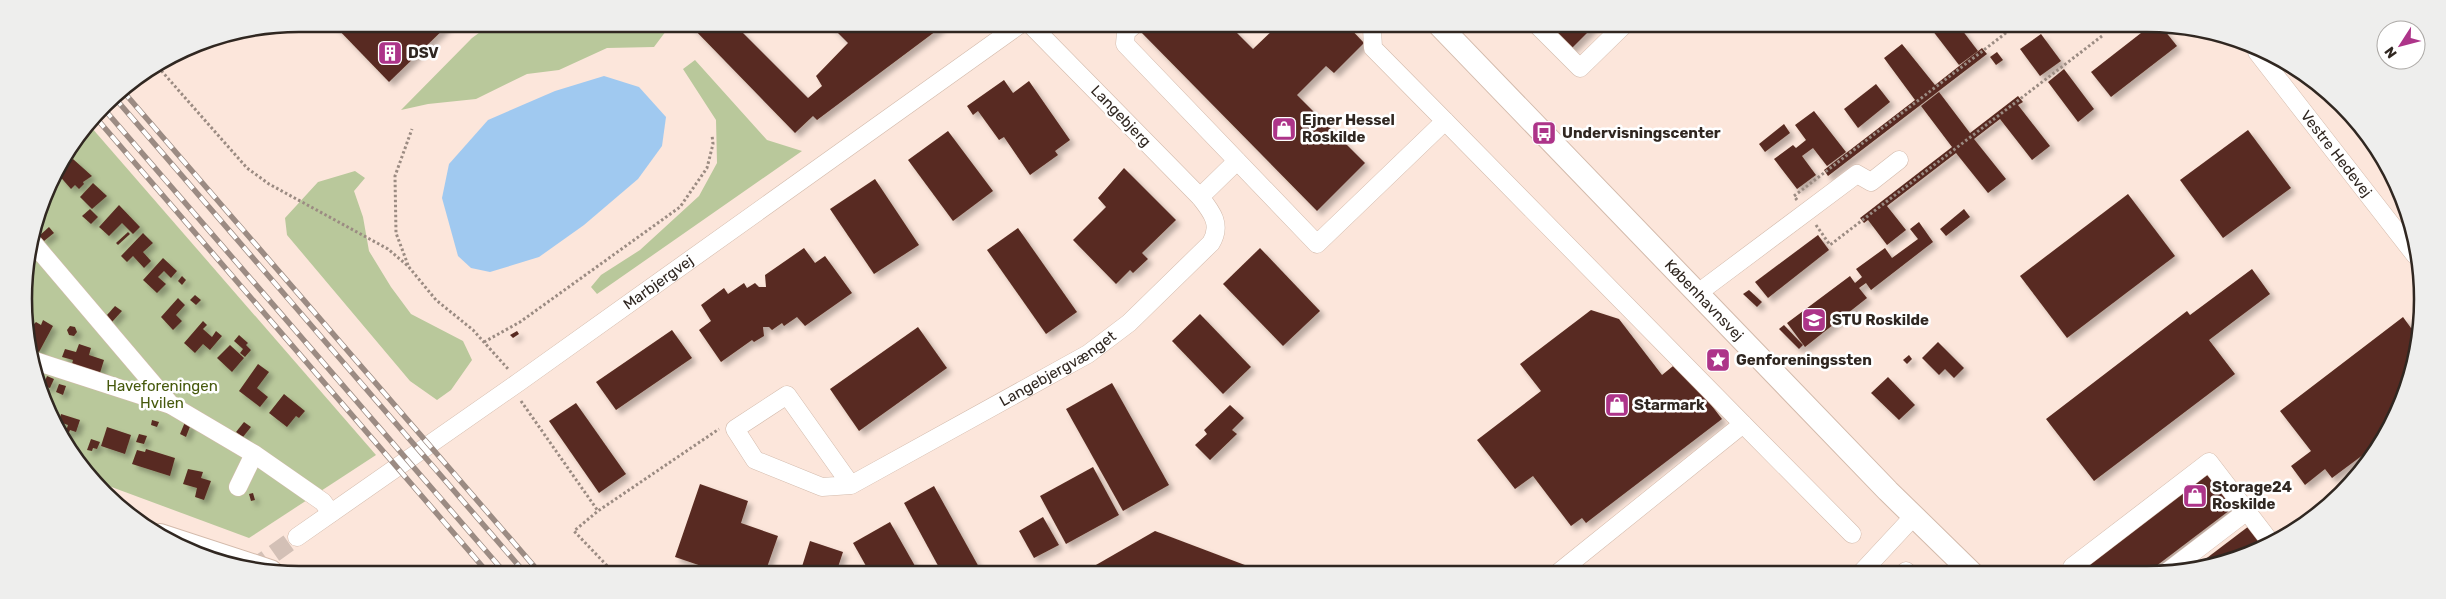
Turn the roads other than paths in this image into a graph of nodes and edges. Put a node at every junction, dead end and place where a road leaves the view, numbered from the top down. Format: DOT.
graph roads {
  1 [pos="1009,32"];
  2 [pos="1038,32"];
  3 [pos="1126,32"];
  4 [pos="1372,32"];
  5 [pos="1445,32"];
  6 [pos="1544,32"];
  7 [pos="1618,32"];
  8 [pos="2262,59"];
  9 [pos="1445,121"];
  10 [pos="1899,160"];
  11 [pos="1237,161"];
  12 [pos="1205,203"];
  13 [pos="2408,246"];
  14 [pos="38,248"];
  15 [pos="1698,293"];
  16 [pos="41,363"];
  17 [pos="171,405"];
  18 [pos="1743,424"];
  19 [pos="254,454"];
  20 [pos="851,485"];
  21 [pos="238,487"];
  22 [pos="2247,511"];
  23 [pos="331,514"];
  24 [pos="1914,516"];
  25 [pos="1852,534"];
  26 [pos="297,537"];
  27 [pos="2267,538"];
  28 [pos="2177,564"];
  29 [pos="1567,566"];
  30 [pos="1868,566"];
  31 [pos="1965,566"];
  32 [pos="2073,566"];
  1 -- 23 [label="street, Marbjergvej"];
  2 -- 12 [label="street, Langebjerg"];
  3 -- 11 [label="street"];
  4 -- 9 [label="street"];
  5 -- 15 [label="main road, Københavnsvej"];
  6 -- 7 [label="street"];
  8 -- 13 [label="street, Vestre Hedevej"];
  9 -- 11 [label="street"];
  9 -- 18 [label="street"];
  10 -- 15 [label="street"];
  11 -- 12 [label="street"];
  12 -- 20 [label="street, Langebjergvænget"];
  14 -- 17 [label="street"];
  15 -- 24 [label="main road, Københavnsvej"];
  16 -- 17 [label="street"];
  17 -- 19 [label="street"];
  18 -- 25 [label="street"];
  18 -- 29 [label="street"];
  19 -- 21 [label="street"];
  19 -- 23 [label="street"];
  20 -- 20 [label="street, Langebjergvænget"];
  22 -- 27 [label="street"];
  22 -- 28 [label="street"];
  22 -- 32 [label="street"];
  23 -- 26 [label="street, Marbjergvej"];
  24 -- 30 [label="street"];
  24 -- 31 [label="main road, Københavnsvej"];
}
